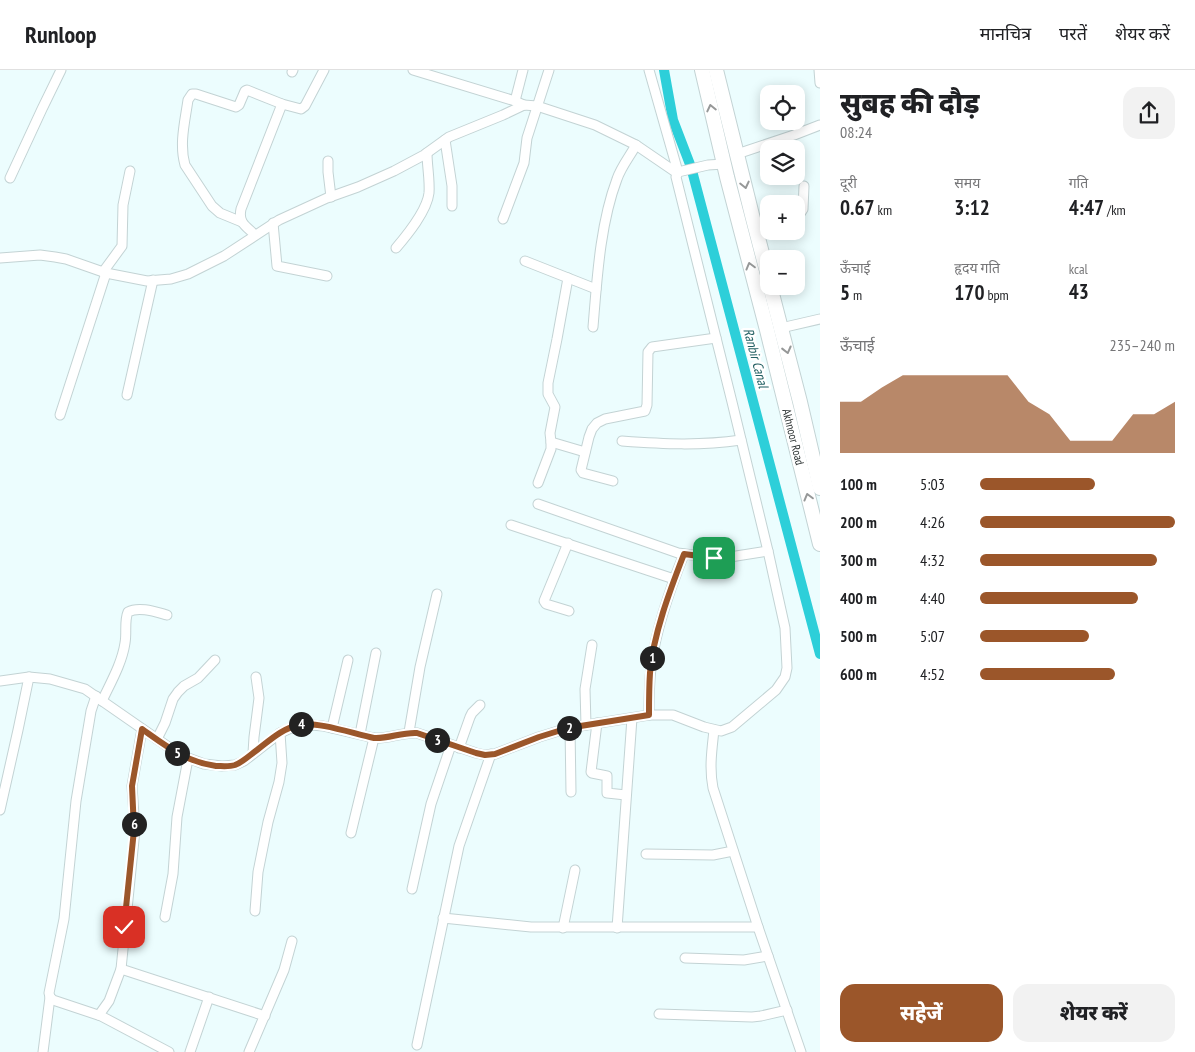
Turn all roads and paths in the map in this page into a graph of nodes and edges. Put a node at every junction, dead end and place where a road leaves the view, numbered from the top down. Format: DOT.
graph roads {
  1 [pos="62,70"];
  2 [pos="324,70"];
  3 [pos="413,70"];
  4 [pos="522,70"];
  5 [pos="549,70"];
  6 [pos="649,70"];
  7 [pos="702,70"];
  8 [pos="716,70"];
  9 [pos="819,70"];
  10 [pos="442,74"];
  11 [pos="820,83"];
  12 [pos="515,100"];
  13 [pos="282,104"];
  14 [pos="524,105"];
  15 [pos="537,106"];
  16 [pos="820,124"];
  17 [pos="445,140"];
  18 [pos="636,145"];
  19 [pos="426,153"];
  20 [pos="737,154"];
  21 [pos="328,161"];
  22 [pos="724,164"];
  23 [pos="130,171"];
  24 [pos="679,172"];
  25 [pos="10,178"];
  26 [pos="804,186"];
  27 [pos="804,195"];
  28 [pos="331,197"];
  29 [pos="452,206"];
  30 [pos="503,219"];
  31 [pos="242,222"];
  32 [pos="273,224"];
  33 [pos="760,224"];
  34 [pos="255,234"];
  35 [pos="396,248"];
  36 [pos="0,258"];
  37 [pos="525,261"];
  38 [pos="105,272"];
  39 [pos="327,276"];
  40 [pos="568,278"];
  41 [pos="153,280"];
  42 [pos="596,289"];
  43 [pos="771,295"];
  44 [pos="820,319"];
  45 [pos="593,327"];
  46 [pos="774,329"];
  47 [pos="716,338"];
  48 [pos="127,395"];
  49 [pos="60,415"];
  50 [pos="741,440"];
  51 [pos="622,441"];
  52 [pos="551,442"];
  53 [pos="585,452"];
  54 [pos="613,481"];
  55 [pos="538,483"];
  56 [pos="820,488"];
  57 [pos="538,504"];
  58 [pos="511,525"];
  59 [pos="568,543"];
  60 [pos="820,544"];
  61 [pos="768,551"];
  62 [pos="684,554"];
  63 [pos="674,579"];
  64 [pos="437,594"];
  65 [pos="569,611"];
  66 [pos="167,615"];
  67 [pos="592,645"];
  68 [pos="376,653"];
  69 [pos="215,660"];
  70 [pos="348,660"];
  71 [pos="29,677"];
  72 [pos="256,678"];
  73 [pos="0,681"];
  74 [pos="99,699"];
  75 [pos="480,705"];
  76 [pos="649,715"];
  77 [pos="632,718"];
  78 [pos="597,723"];
  79 [pos="586,725"];
  80 [pos="332,728"];
  81 [pos="570,728"];
  82 [pos="142,729"];
  83 [pos="714,730"];
  84 [pos="410,732"];
  85 [pos="280,733"];
  86 [pos="360,734"];
  87 [pos="374,738"];
  88 [pos="157,739"];
  89 [pos="455,746"];
  90 [pos="253,753"];
  91 [pos="491,754"];
  92 [pos="188,759"];
  93 [pos="571,792"];
  94 [pos="626,795"];
  95 [pos="0,810"];
  96 [pos="352,833"];
  97 [pos="733,851"];
  98 [pos="646,854"];
  99 [pos="575,870"];
  100 [pos="412,888"];
  101 [pos="255,911"];
  102 [pos="165,917"];
  103 [pos="443,918"];
  104 [pos="758,927"];
  105 [pos="563,928"];
  106 [pos="617,928"];
  107 [pos="292,941"];
  108 [pos="768,956"];
  109 [pos="685,958"];
  110 [pos="120,969"];
  111 [pos="50,996"];
  112 [pos="209,997"];
  113 [pos="787,1010"];
  114 [pos="659,1014"];
  115 [pos="99,1015"];
  116 [pos="265,1016"];
  117 [pos="417,1045"];
  118 [pos="44,1052"];
  119 [pos="169,1052"];
  120 [pos="190,1052"];
  121 [pos="249,1052"];
  122 [pos="801,1052"];
  1 -- 25 [label="street"];
  2 -- 13 [label="street"];
  3 -- 10 [label="street"];
  4 -- 12 [label="street"];
  5 -- 15 [label="street"];
  6 -- 24 [label="street"];
  22 -- 7 [label="highway, one-way"];
  8 -- 20 [label="highway"];
  9 -- 11 [label="street"];
  10 -- 12 [label="street"];
  12 -- 14 [label="street"];
  13 -- 31 [label="street"];
  13 -- 31 [label="street"];
  14 -- 15 [label="street"];
  14 -- 17 [label="street"];
  15 -- 18 [label="street"];
  15 -- 30 [label="street"];
  16 -- 20 [label="street"];
  17 -- 19 [label="street"];
  17 -- 29 [label="street"];
  18 -- 24 [label="street"];
  18 -- 42 [label="street"];
  19 -- 28 [label="street"];
  19 -- 35 [label="street"];
  20 -- 33 [label="highway, one-way"];
  21 -- 28 [label="street"];
  22 -- 24 [label="street"];
  46 -- 22 [label="highway, one-way"];
  23 -- 38 [label="street"];
  24 -- 47 [label="street"];
  26 -- 27 [label="street"];
  28 -- 32 [label="street"];
  31 -- 34 [label="street"];
  32 -- 34 [label="street"];
  32 -- 39 [label="street"];
  34 -- 41 [label="street"];
  36 -- 38 [label="street"];
  37 -- 40 [label="street"];
  38 -- 41 [label="street"];
  38 -- 49 [label="street"];
  40 -- 42 [label="street"];
  40 -- 52 [label="street"];
  41 -- 48 [label="street"];
  42 -- 45 [label="street"];
  43 -- 46 [label="highway"];
  44 -- 46 [label="street"];
  46 -- 56 [label="highway, one-way"];
  60 -- 46 [label="highway, Akhnoor Road, one-way"];
  47 -- 50 [label="street"];
  47 -- 53 [label="street"];
  50 -- 51 [label="street"];
  50 -- 61 [label="street"];
  52 -- 53 [label="street"];
  52 -- 55 [label="street"];
  53 -- 54 [label="street"];
  57 -- 62 [label="street"];
  58 -- 59 [label="street"];
  59 -- 63 [label="street"];
  59 -- 65 [label="street"];
  61 -- 62 [label="street"];
  61 -- 83 [label="street"];
  62 -- 63 [label="street"];
  63 -- 76 [label="street"];
  64 -- 84 [label="street"];
  66 -- 74 [label="street"];
  67 -- 79 [label="street"];
  68 -- 86 [label="street"];
  69 -- 88 [label="street"];
  70 -- 80 [label="street"];
  71 -- 73 [label="street"];
  71 -- 74 [label="street"];
  71 -- 95 [label="street"];
  72 -- 90 [label="street"];
  74 -- 82 [label="street"];
  74 -- 111 [label="street"];
  75 -- 89 [label="street"];
  76 -- 77 [label="street"];
  76 -- 83 [label="street"];
  77 -- 78 [label="street"];
  77 -- 94 [label="street"];
  78 -- 79 [label="street"];
  78 -- 94 [label="street"];
  79 -- 81 [label="street"];
  80 -- 85 [label="street"];
  80 -- 86 [label="street"];
  81 -- 91 [label="street"];
  81 -- 93 [label="street"];
  82 -- 88 [label="street"];
  82 -- 110 [label="street"];
  83 -- 97 [label="street"];
  84 -- 87 [label="street"];
  84 -- 89 [label="street"];
  85 -- 90 [label="street"];
  85 -- 101 [label="street"];
  86 -- 87 [label="street"];
  87 -- 96 [label="street"];
  88 -- 92 [label="street"];
  89 -- 91 [label="street"];
  89 -- 100 [label="street"];
  90 -- 92 [label="street"];
  91 -- 103 [label="street"];
  92 -- 102 [label="street"];
  94 -- 106 [label="street"];
  97 -- 98 [label="street"];
  97 -- 104 [label="street"];
  99 -- 105 [label="street"];
  103 -- 105 [label="street"];
  103 -- 117 [label="street"];
  104 -- 106 [label="street"];
  104 -- 108 [label="street"];
  105 -- 106 [label="street"];
  107 -- 116 [label="street"];
  108 -- 109 [label="street"];
  108 -- 113 [label="street"];
  110 -- 112 [label="street"];
  110 -- 115 [label="street"];
  111 -- 115 [label="street"];
  111 -- 118 [label="street"];
  112 -- 116 [label="street"];
  112 -- 120 [label="street"];
  113 -- 114 [label="street"];
  113 -- 122 [label="street"];
  115 -- 119 [label="street"];
  116 -- 121 [label="street"];
}
